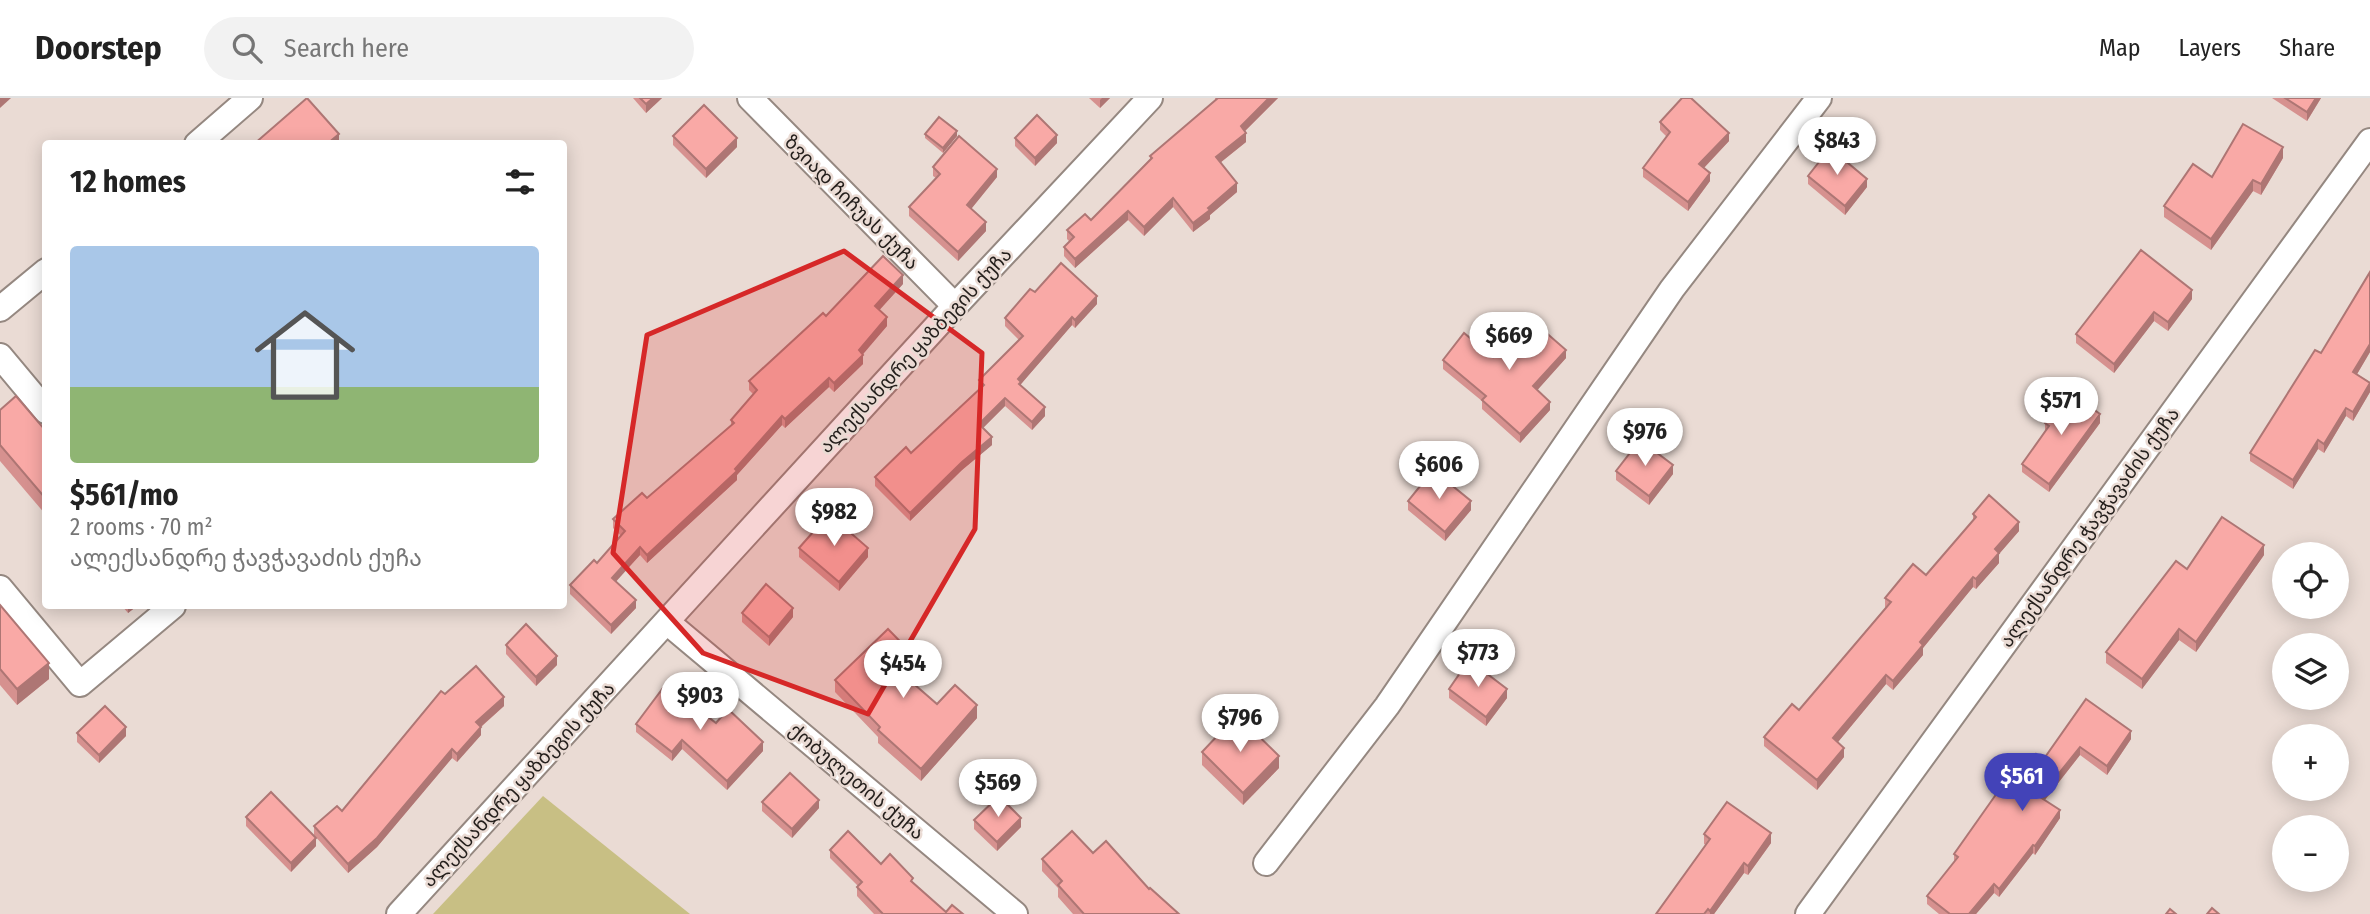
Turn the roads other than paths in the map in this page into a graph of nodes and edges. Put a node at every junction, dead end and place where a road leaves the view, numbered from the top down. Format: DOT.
graph roads {
  1 [pos="250,98"];
  2 [pos="750,98"];
  3 [pos="1150,98"];
  4 [pos="1819,98"];
  5 [pos="202,140"];
  6 [pos="2370,141"];
  7 [pos="42,274"];
  8 [pos="955,306"];
  9 [pos="0,309"];
  10 [pos="0,356"];
  11 [pos="42,406"];
  12 [pos="0,588"];
  13 [pos="169,609"];
  14 [pos="667,622"];
  15 [pos="1266,863"];
  16 [pos="399,914"];
  17 [pos="1015,914"];
  18 [pos="1808,914"];
  1 -- 5 [label="street"];
  2 -- 8 [label="street, ზვიად ჩიჩუას ქუჩა"];
  3 -- 8 [label="street, ალექსანდრე ყაზბეგის ქუჩა"];
  4 -- 15 [label="street"];
  6 -- 18 [label="street, ალექსანდრე ჭავჭავაძის ქუჩა"];
  7 -- 9 [label="street"];
  8 -- 14 [label="street, ალექსანდრე ყაზბეგის ქუჩა"];
  10 -- 11 [label="street"];
  12 -- 13 [label="street"];
  14 -- 16 [label="street, ალექსანდრე ყაზბეგის ქუჩა"];
  14 -- 17 [label="street, ქობულეთის ქუჩა"];
}
